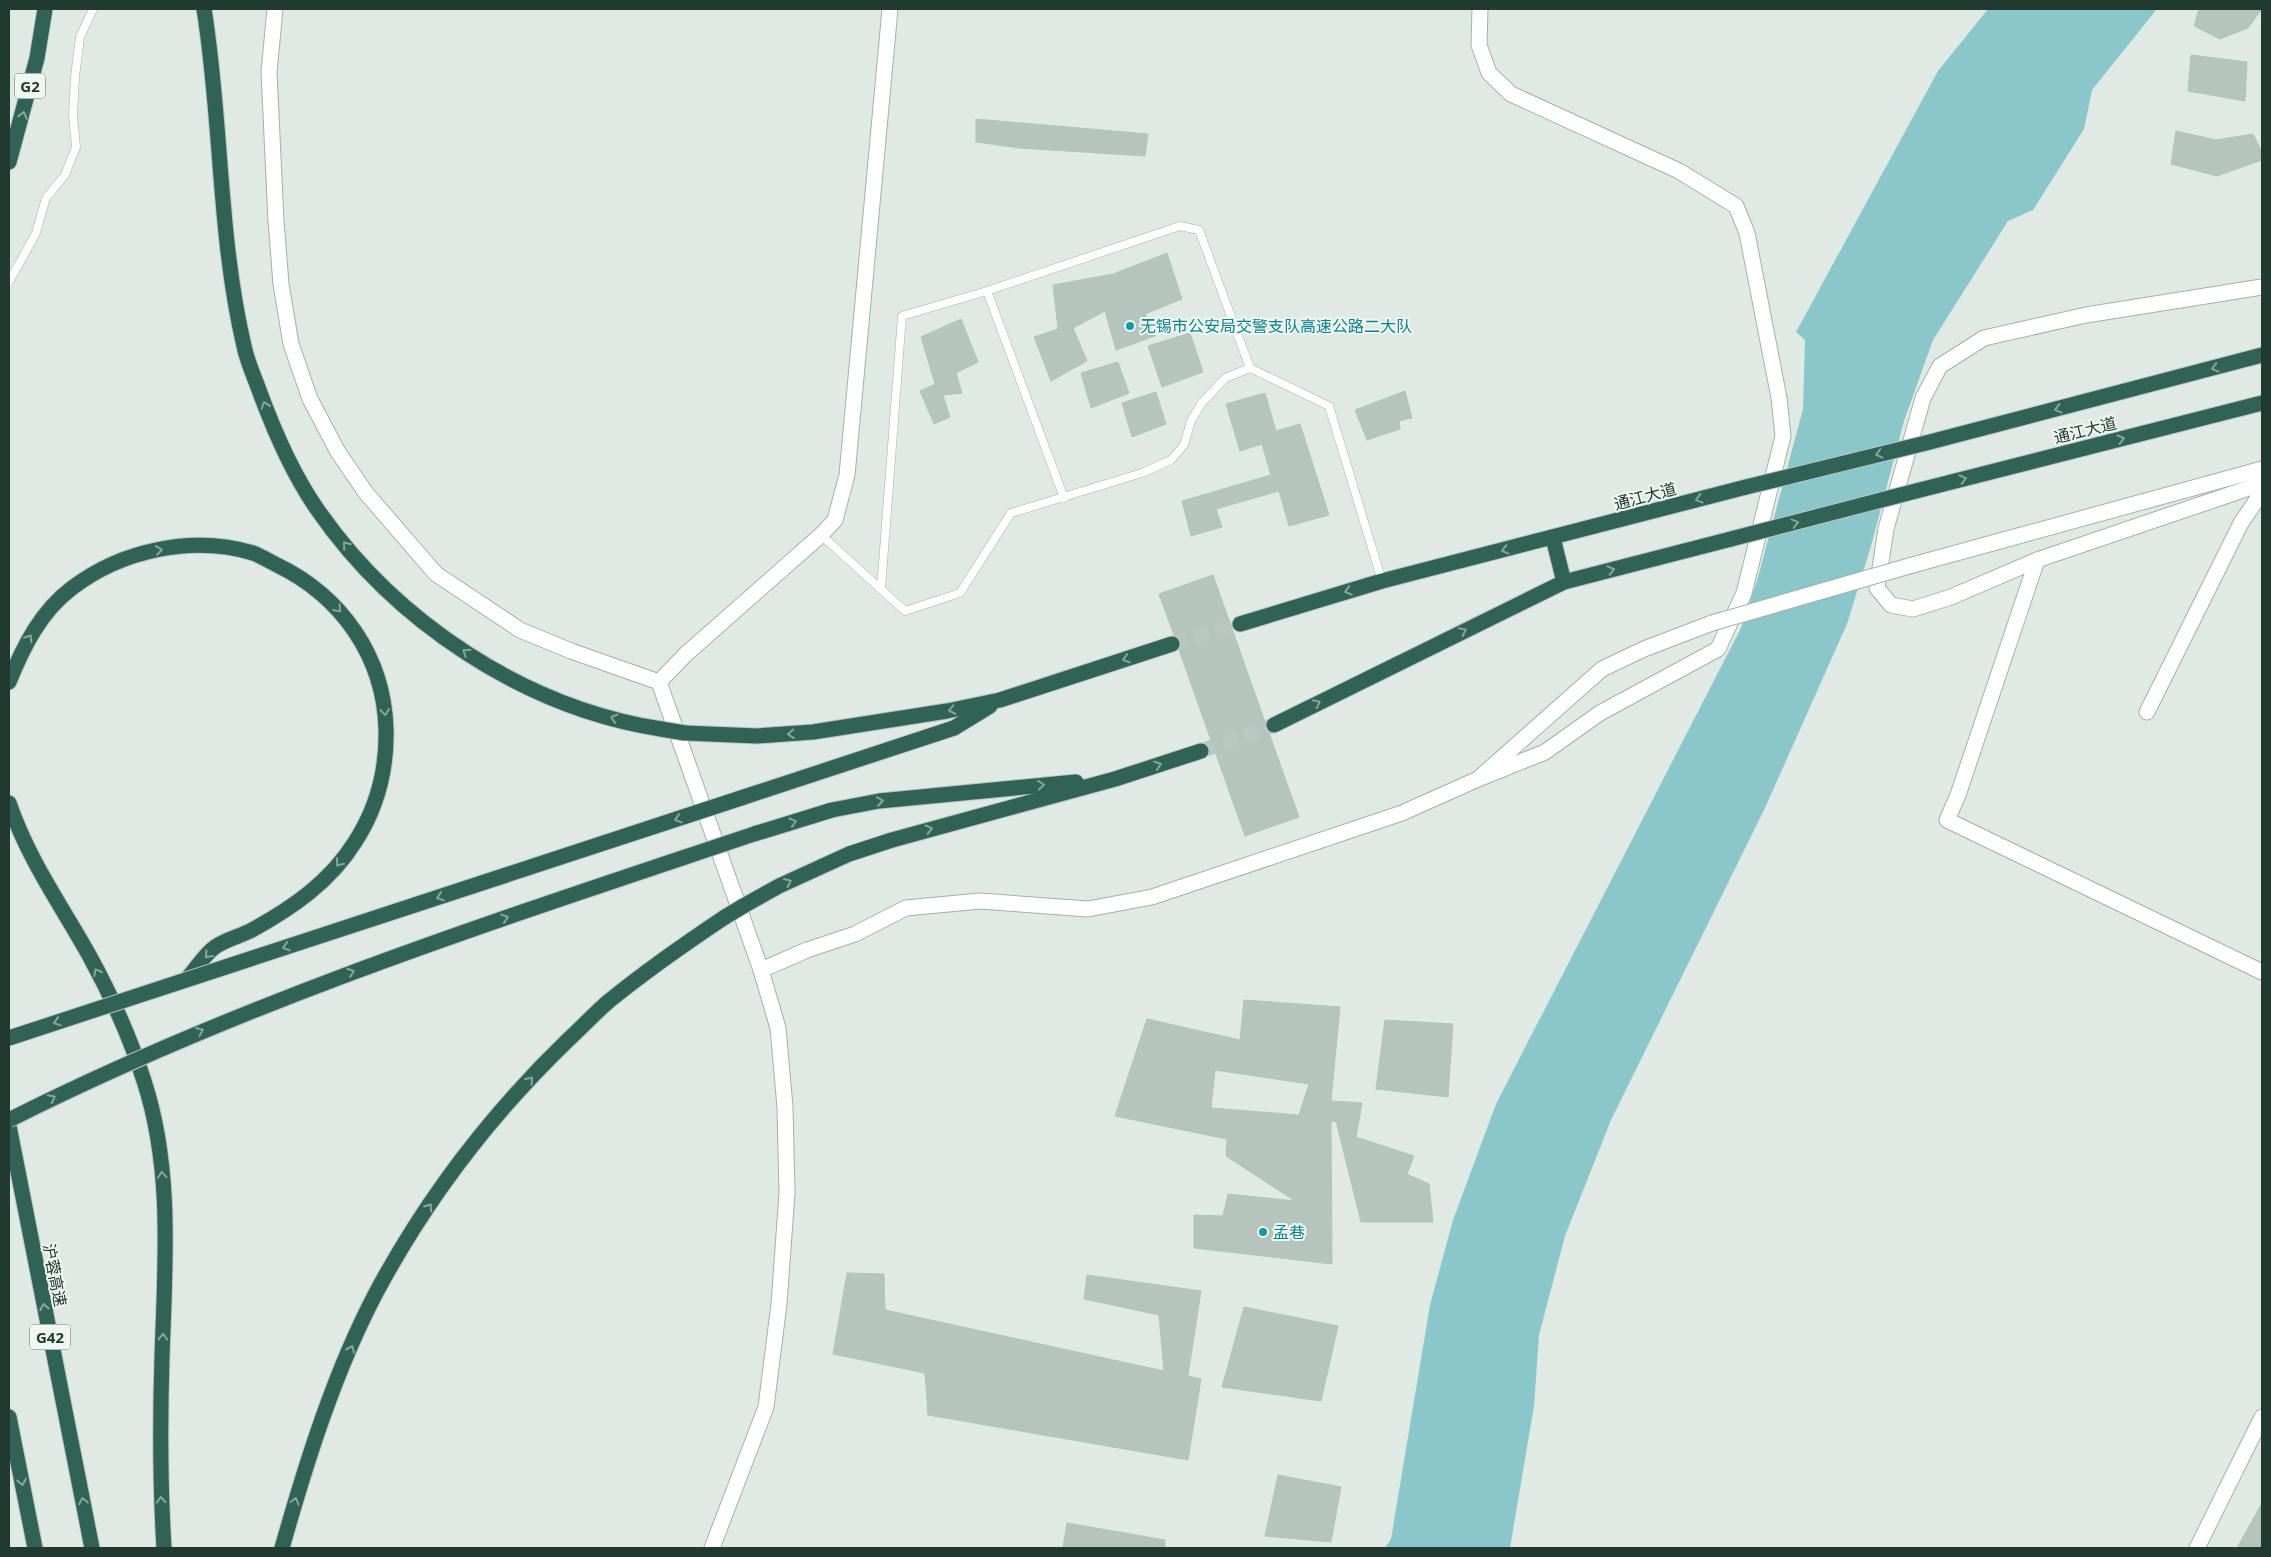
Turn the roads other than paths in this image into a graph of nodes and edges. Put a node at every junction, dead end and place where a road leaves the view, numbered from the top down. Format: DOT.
graph roads {
  1 [pos="45,9"];
  2 [pos="93,9"];
  3 [pos="204,9"];
  4 [pos="275,9"];
  5 [pos="890,9"];
  6 [pos="1480,9"];
  7 [pos="9,162"];
  8 [pos="9,282"];
  9 [pos="2262,287"];
  10 [pos="987,291"];
  11 [pos="2262,356"];
  12 [pos="1250,368"];
  13 [pos="2262,403"];
  14 [pos="2262,469"];
  15 [pos="2262,478"];
  16 [pos="2262,492"];
  17 [pos="1064,498"];
  18 [pos="821,536"];
  19 [pos="1553,538"];
  20 [pos="2037,560"];
  21 [pos="1382,581"];
  22 [pos="1564,582"];
  23 [pos="881,589"];
  24 [pos="1240,624"];
  25 [pos="1172,644"];
  26 [pos="9,682"];
  27 [pos="659,682"];
  28 [pos="1000,700"];
  29 [pos="2147,712"];
  30 [pos="1274,725"];
  31 [pos="1201,752"];
  32 [pos="1115,779"];
  33 [pos="1478,779"];
  34 [pos="9,804"];
  35 [pos="761,970"];
  36 [pos="2262,972"];
  37 [pos="186,980"];
  38 [pos="9,1038"];
  39 [pos="9,1120"];
  40 [pos="9,1126"];
  41 [pos="9,1417"];
  42 [pos="2262,1417"];
  43 [pos="35,1548"];
  44 [pos="92,1548"];
  45 [pos="164,1548"];
  46 [pos="282,1548"];
  47 [pos="712,1548"];
  48 [pos="2197,1548"];
  7 -- 1 [label="highway, G2, one-way"];
  2 -- 8 [label="lane"];
  28 -- 3 [label="highway, one-way, bridge"];
  4 -- 27 [label="street"];
  5 -- 18 [label="street"];
  6 -- 33 [label="street"];
  9 -- 20 [label="street"];
  10 -- 12 [label="lane"];
  10 -- 17 [label="lane"];
  10 -- 23 [label="lane"];
  11 -- 19 [label="highway, 通江大道, one-way, bridge"];
  12 -- 17 [label="lane"];
  12 -- 21 [label="lane"];
  22 -- 13 [label="highway, 通江大道, one-way, bridge"];
  14 -- 33 [label="street, bridge"];
  15 -- 20 [label="street"];
  16 -- 29 [label="street"];
  17 -- 23 [label="lane"];
  18 -- 23 [label="lane"];
  18 -- 27 [label="street"];
  19 -- 21 [label="highway, 通江大道, one-way"];
  19 -- 22 [label="highway"];
  20 -- 36 [label="street"];
  21 -- 24 [label="highway, 通江大道, one-way"];
  30 -- 22 [label="highway, one-way"];
  25 -- 28 [label="highway, one-way"];
  26 -- 37 [label="highway, one-way"];
  27 -- 35 [label="street"];
  28 -- 37 [label="highway, one-way, bridge"];
  32 -- 31 [label="highway, one-way"];
  39 -- 32 [label="highway, one-way, bridge"];
  46 -- 32 [label="highway, one-way, bridge"];
  33 -- 35 [label="street"];
  45 -- 34 [label="highway, one-way"];
  35 -- 47 [label="street"];
  37 -- 38 [label="highway, one-way, bridge"];
  44 -- 40 [label="highway, 沪蓉高速 / G42, one-way"];
  41 -- 43 [label="highway, one-way"];
  42 -- 48 [label="street"];
}
